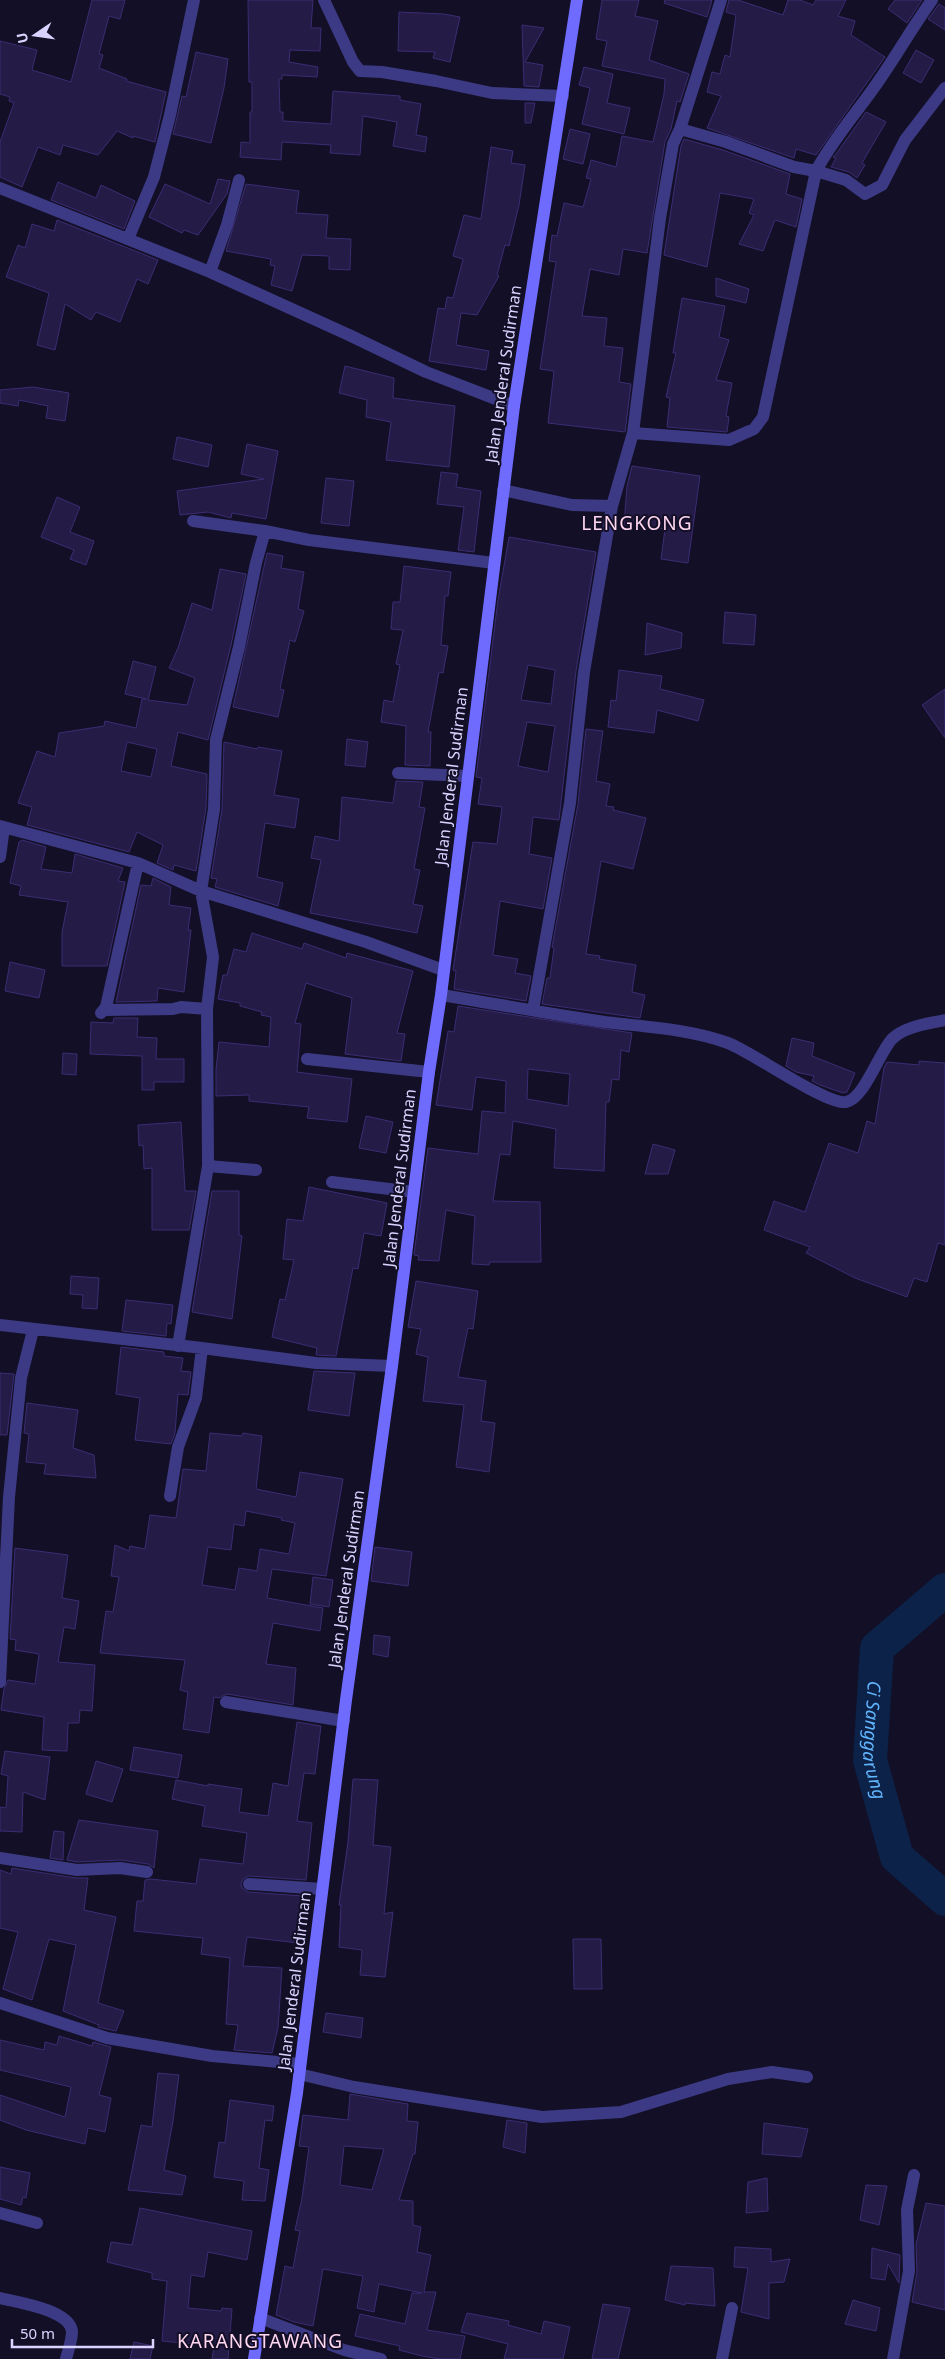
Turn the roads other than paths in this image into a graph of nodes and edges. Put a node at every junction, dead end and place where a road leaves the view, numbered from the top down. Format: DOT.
graph roads {
  1 [pos="194,0"];
  2 [pos="324,0"];
  3 [pos="577,0"];
  4 [pos="721,0"];
  5 [pos="932,0"];
  6 [pos="945,88"];
  7 [pos="563,96"];
  8 [pos="680,129"];
  9 [pos="816,171"];
  10 [pos="239,180"];
  11 [pos="0,188"];
  12 [pos="128,239"];
  13 [pos="210,272"];
  14 [pos="514,406"];
  15 [pos="633,433"];
  16 [pos="503,490"];
  17 [pos="612,506"];
  18 [pos="193,521"];
  19 [pos="266,531"];
  20 [pos="494,564"];
  21 [pos="398,773"];
  22 [pos="467,776"];
  23 [pos="2,827"];
  24 [pos="0,857"];
  25 [pos="138,863"];
  26 [pos="201,891"];
  27 [pos="444,970"];
  28 [pos="441,995"];
  29 [pos="207,1009"];
  30 [pos="533,1010"];
  31 [pos="945,1020"];
  32 [pos="307,1060"];
  33 [pos="429,1072"];
  34 [pos="208,1166"];
  35 [pos="256,1170"];
  36 [pos="332,1182"];
  37 [pos="414,1192"];
  38 [pos="0,1325"];
  39 [pos="33,1330"];
  40 [pos="178,1346"];
  41 [pos="202,1348"];
  42 [pos="392,1366"];
  43 [pos="170,1496"];
  44 [pos="0,1682"];
  45 [pos="226,1702"];
  46 [pos="344,1721"];
  47 [pos="0,1858"];
  48 [pos="147,1872"];
  49 [pos="249,1884"];
  50 [pos="322,1889"];
  51 [pos="0,2003"];
  52 [pos="299,2069"];
  53 [pos="807,2077"];
  54 [pos="914,2175"];
  55 [pos="0,2212"];
  56 [pos="37,2223"];
  57 [pos="0,2298"];
  58 [pos="732,2308"];
  59 [pos="260,2318"];
  60 [pos="66,2359"];
  61 [pos="254,2359"];
  62 [pos="381,2359"];
  63 [pos="722,2359"];
  64 [pos="893,2359"];
  1 -- 12 [label="street"];
  2 -- 7 [label="street"];
  3 -- 7 [label="main road, Jalan Jenderal Sudirman"];
  4 -- 8 [label="street"];
  5 -- 9 [label="street"];
  6 -- 9 [label="street"];
  7 -- 14 [label="main road, Jalan Jenderal Sudirman"];
  8 -- 9 [label="street"];
  8 -- 15 [label="street"];
  9 -- 15 [label="street"];
  10 -- 13 [label="street"];
  11 -- 12 [label="street"];
  12 -- 13 [label="street"];
  13 -- 14 [label="street"];
  14 -- 16 [label="main road, Jalan Jenderal Sudirman"];
  15 -- 17 [label="street"];
  16 -- 17 [label="street"];
  16 -- 20 [label="main road, Jalan Jenderal Sudirman"];
  17 -- 30 [label="street"];
  18 -- 19 [label="street"];
  19 -- 20 [label="street"];
  19 -- 26 [label="street"];
  20 -- 22 [label="main road, Jalan Jenderal Sudirman"];
  21 -- 22 [label="street"];
  22 -- 27 [label="main road, Jalan Jenderal Sudirman"];
  23 -- 24 [label="street"];
  23 -- 25 [label="street"];
  25 -- 26 [label="street"];
  25 -- 29 [label="street"];
  26 -- 27 [label="street"];
  26 -- 29 [label="street"];
  27 -- 28 [label="main road, Jalan Jenderal Sudirman"];
  28 -- 30 [label="street"];
  28 -- 33 [label="main road, Jalan Jenderal Sudirman"];
  29 -- 34 [label="street"];
  30 -- 31 [label="street"];
  32 -- 33 [label="street"];
  33 -- 37 [label="main road, Jalan Jenderal Sudirman"];
  34 -- 35 [label="street"];
  34 -- 40 [label="street"];
  36 -- 37 [label="street"];
  37 -- 42 [label="main road, Jalan Jenderal Sudirman"];
  38 -- 39 [label="street"];
  39 -- 40 [label="street"];
  39 -- 44 [label="street"];
  40 -- 41 [label="street"];
  41 -- 42 [label="street"];
  41 -- 43 [label="street"];
  42 -- 46 [label="main road, Jalan Jenderal Sudirman"];
  45 -- 46 [label="street"];
  46 -- 50 [label="main road, Jalan Jenderal Sudirman"];
  47 -- 48 [label="street"];
  49 -- 50 [label="street"];
  50 -- 52 [label="main road, Jalan Jenderal Sudirman"];
  51 -- 52 [label="street"];
  52 -- 53 [label="street"];
  52 -- 59 [label="main road, Jalan Jenderal Sudirman"];
  54 -- 64 [label="street"];
  55 -- 56 [label="street"];
  57 -- 60 [label="street"];
  58 -- 63 [label="street"];
  59 -- 61 [label="main road, Jalan Jenderal Sudirman"];
  59 -- 62 [label="street"];
}
